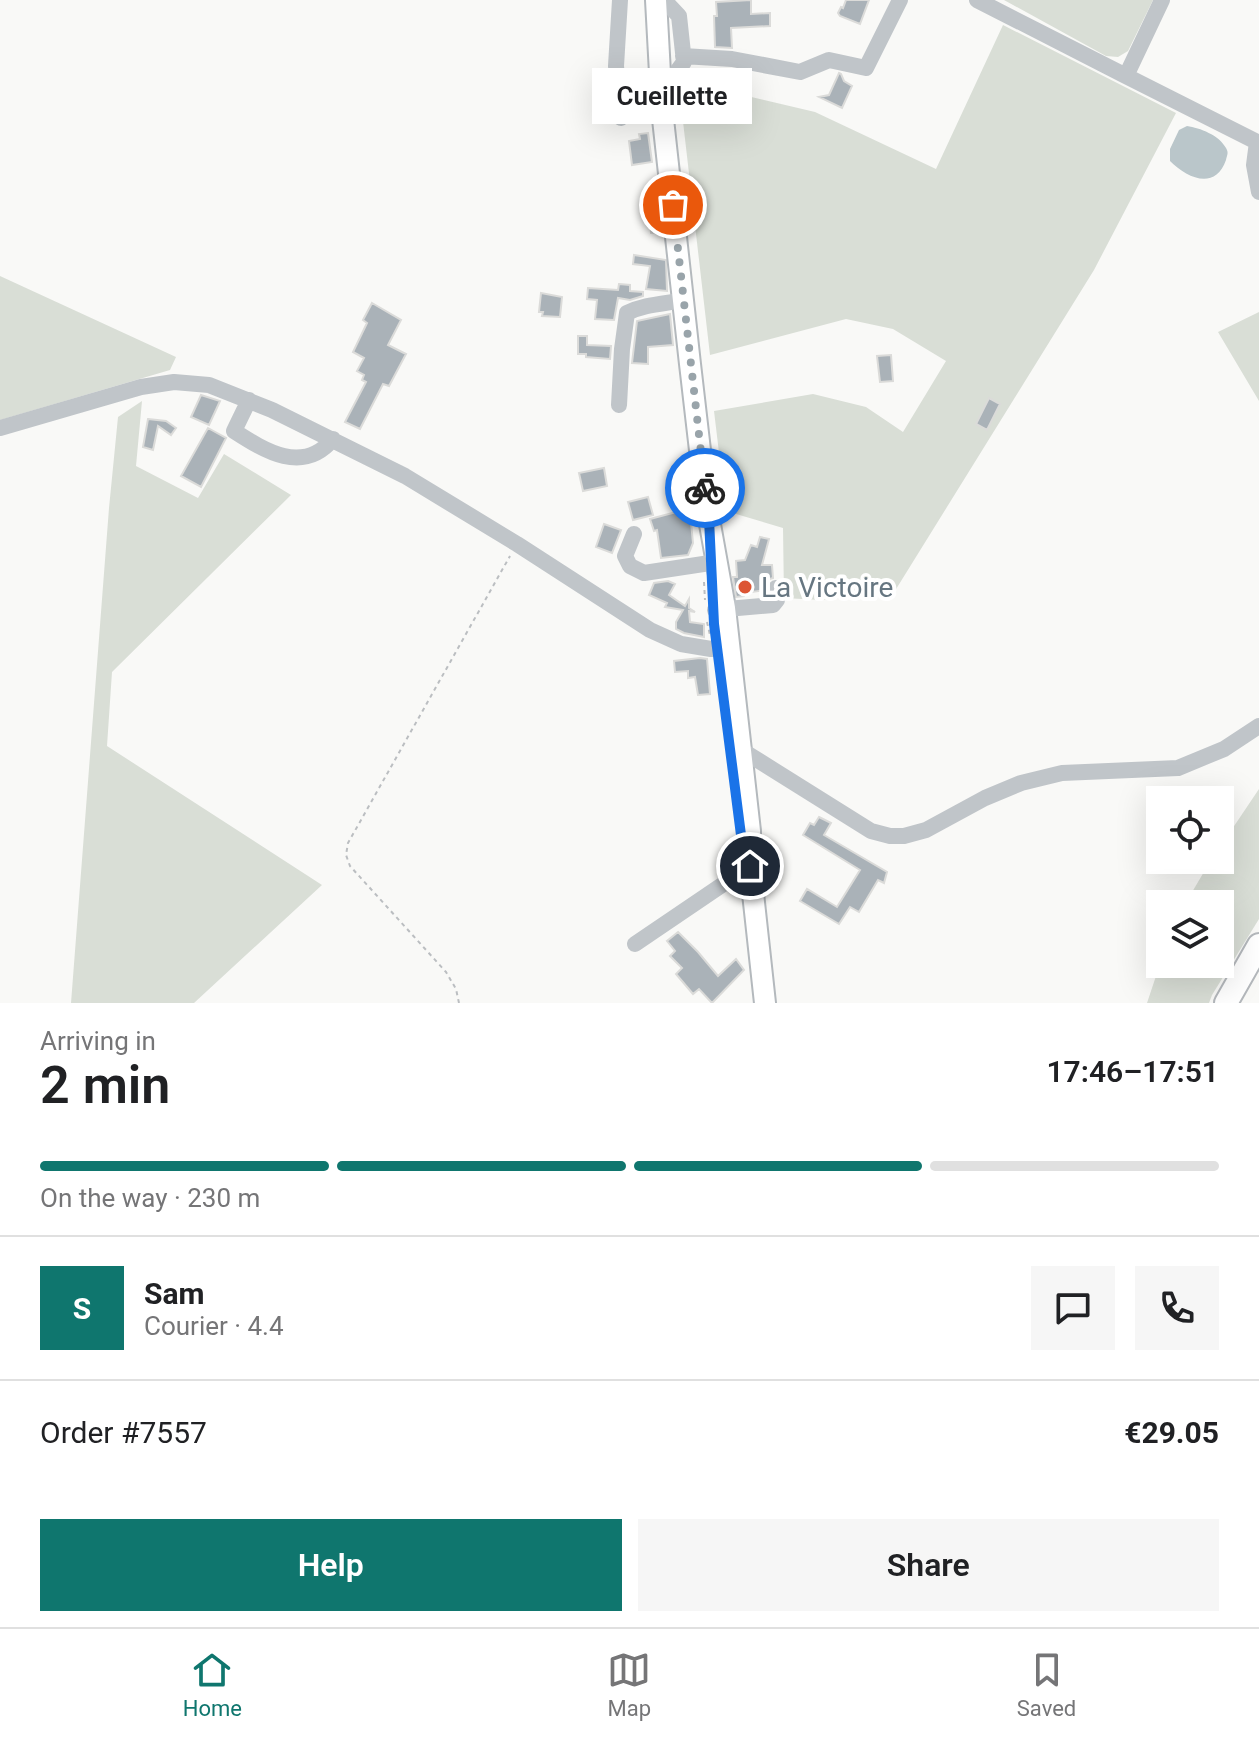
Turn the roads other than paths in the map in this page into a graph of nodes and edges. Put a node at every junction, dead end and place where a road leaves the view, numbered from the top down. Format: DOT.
graph roads {
  1 [pos="620,0"];
  2 [pos="656,0"];
  3 [pos="664,0"];
  4 [pos="900,0"];
  5 [pos="977,0"];
  6 [pos="1162,0"];
  7 [pos="683,56"];
  8 [pos="1126,76"];
  9 [pos="661,93"];
  10 [pos="621,118"];
  11 [pos="1258,143"];
  12 [pos="1259,192"];
  13 [pos="684,300"];
  14 [pos="249,400"];
  15 [pos="619,405"];
  16 [pos="0,428"];
  17 [pos="333,439"];
  18 [pos="709,519"];
  19 [pos="634,534"];
  20 [pos="710,563"];
  21 [pos="776,588"];
  22 [pos="720,609"];
  23 [pos="723,641"];
  24 [pos="1259,726"];
  25 [pos="737,762"];
  26 [pos="750,866"];
  27 [pos="635,944"];
  28 [pos="1259,945"];
  29 [pos="765,1003"];
  30 [pos="1226,1003"];
  1 -- 10 [label="street"];
  2 -- 9 [label="main road"];
  3 -- 7 [label="street"];
  4 -- 7 [label="street"];
  5 -- 8 [label="street"];
  6 -- 8 [label="street"];
  7 -- 9 [label="street"];
  8 -- 11 [label="street"];
  9 -- 13 [label="main road"];
  11 -- 12 [label="street"];
  13 -- 15 [label="street"];
  13 -- 18 [label="main road"];
  14 -- 16 [label="street"];
  14 -- 17 [label="street"];
  14 -- 17 [label="street"];
  17 -- 23 [label="street"];
  18 -- 20 [label="main road"];
  18 -- 22 [label="main road"];
  19 -- 20 [label="street"];
  20 -- 22 [label="main road"];
  21 -- 22 [label="street"];
  22 -- 23 [label="main road"];
  23 -- 25 [label="main road"];
  24 -- 25 [label="street"];
  25 -- 26 [label="main road"];
  26 -- 27 [label="street"];
  26 -- 29 [label="main road"];
  28 -- 30 [label="highway"];
}
